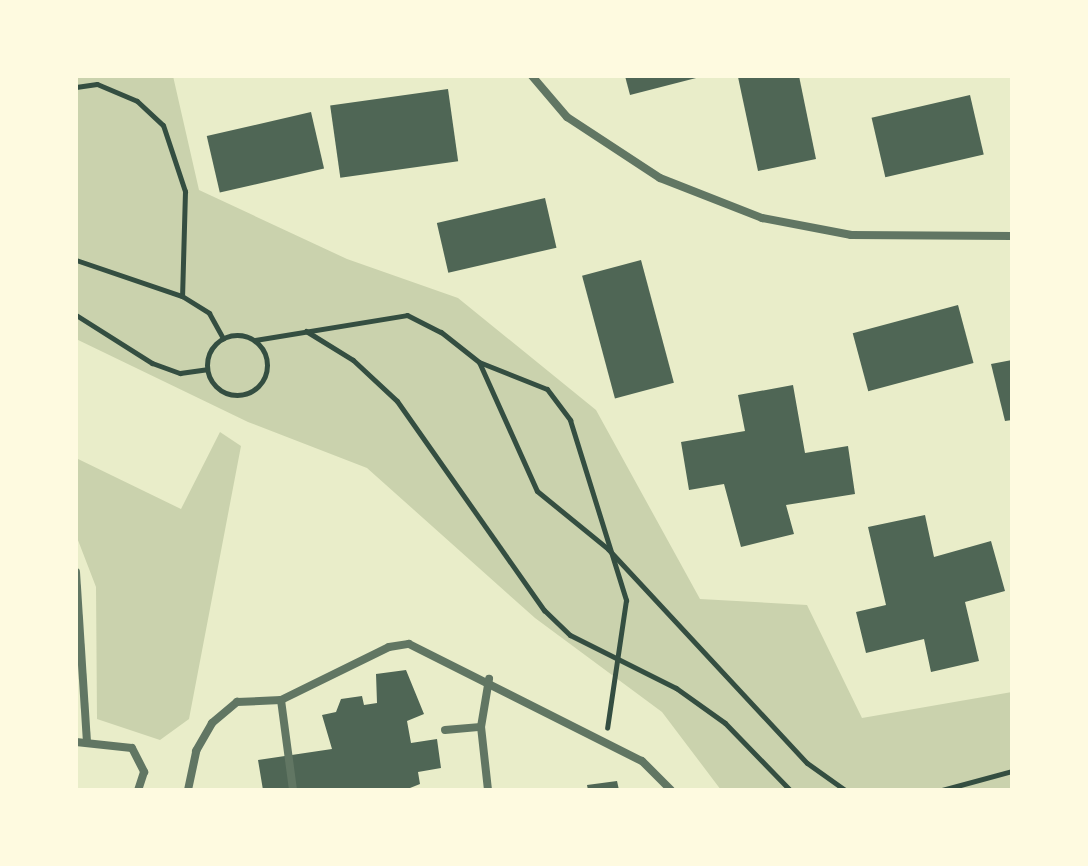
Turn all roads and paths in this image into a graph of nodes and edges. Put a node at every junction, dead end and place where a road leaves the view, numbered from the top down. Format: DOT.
graph roads {
  1 [pos="532,76"];
  2 [pos="76,87"];
  3 [pos="1012,236"];
  4 [pos="76,260"];
  5 [pos="182,296"];
  6 [pos="76,315"];
  7 [pos="305,330"];
  8 [pos="223,338"];
  9 [pos="255,340"];
  10 [pos="479,362"];
  11 [pos="207,369"];
  12 [pos="608,549"];
  13 [pos="76,572"];
  14 [pos="618,662"];
  15 [pos="489,679"];
  16 [pos="81,695"];
  17 [pos="281,700"];
  18 [pos="481,727"];
  19 [pos="445,730"];
  20 [pos="87,741"];
  21 [pos="603,741"];
  22 [pos="76,742"];
  23 [pos="1012,774"];
  24 [pos="138,790"];
  25 [pos="188,790"];
  26 [pos="293,790"];
  27 [pos="488,790"];
  28 [pos="671,790"];
  29 [pos="790,790"];
  30 [pos="845,790"];
  31 [pos="942,790"];
  1 -- 3 [label="street"];
  2 -- 5 [label="path"];
  4 -- 5 [label="path"];
  5 -- 8 [label="path"];
  6 -- 11 [label="path"];
  7 -- 9 [label="path"];
  7 -- 10 [label="path"];
  7 -- 14 [label="path"];
  8 -- 9 [label="path"];
  8 -- 11 [label="path"];
  9 -- 11 [label="path"];
  10 -- 12 [label="path"];
  10 -- 12 [label="path"];
  12 -- 14 [label="path"];
  12 -- 30 [label="path"];
  13 -- 16 [label="street"];
  14 -- 21 [label="path"];
  14 -- 29 [label="path"];
  15 -- 17 [label="street"];
  15 -- 18 [label="street"];
  15 -- 21 [label="street"];
  16 -- 20 [label="street"];
  17 -- 25 [label="street"];
  17 -- 26 [label="street"];
  18 -- 19 [label="street"];
  18 -- 27 [label="street"];
  20 -- 22 [label="street"];
  20 -- 24 [label="street"];
  21 -- 28 [label="street"];
  23 -- 31 [label="path"];
}
